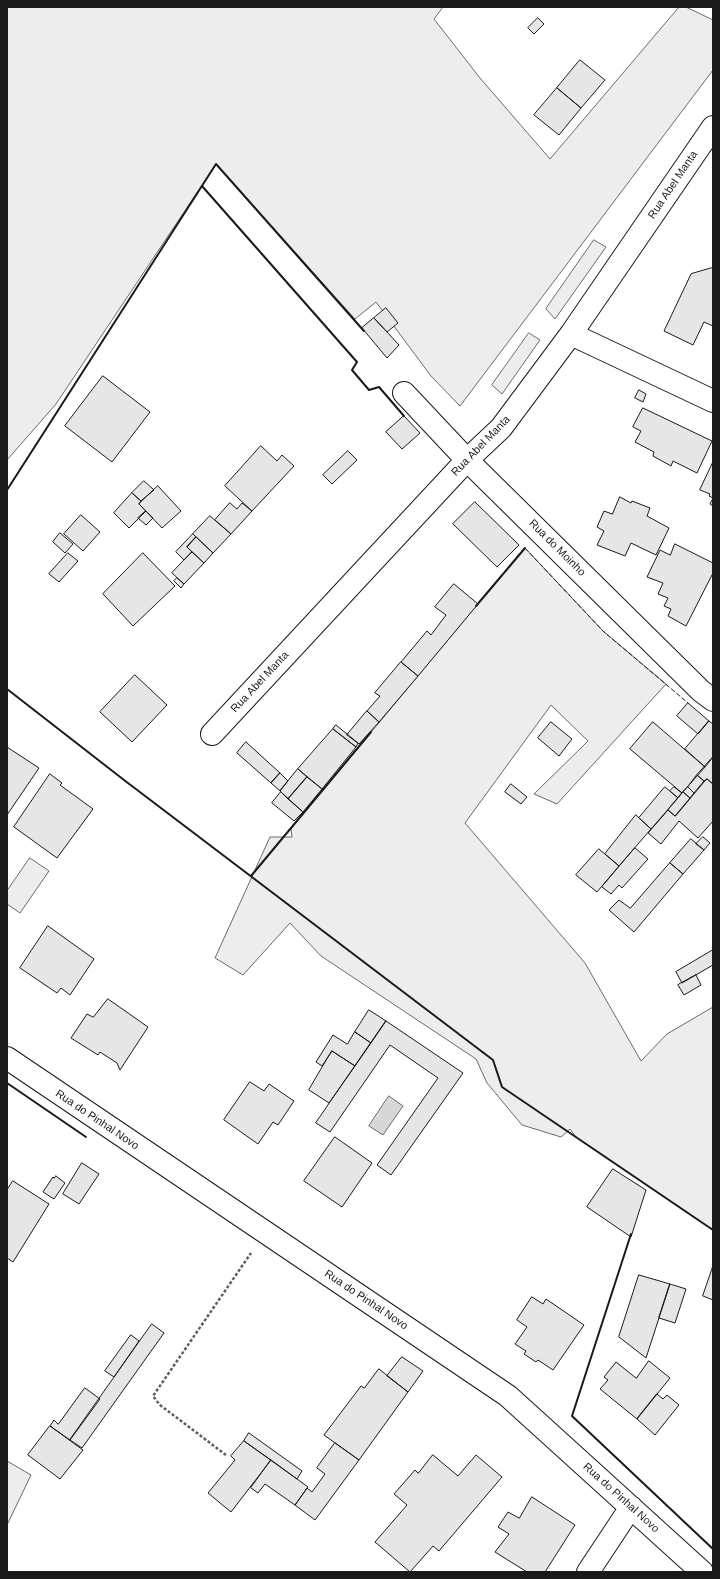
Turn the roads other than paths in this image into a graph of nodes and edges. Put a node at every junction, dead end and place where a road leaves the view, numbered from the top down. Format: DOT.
graph roads {
  1 [pos="713,127"];
  2 [pos="571,334"];
  3 [pos="404,393"];
  4 [pos="713,401"];
  5 [pos="467,460"];
  6 [pos="713,700"];
  7 [pos="212,734"];
  8 [pos="7,1058"];
  9 [pos="631,1507"];
  10 [pos="588,1572"];
  11 [pos="702,1572"];
  1 -- 2 [label="street, Rua Abel Manta"];
  2 -- 4 [label="street"];
  2 -- 5 [label="street, Rua Abel Manta"];
  3 -- 5 [label="street, Rua do Moinho"];
  5 -- 6 [label="street, Rua do Moinho"];
  5 -- 7 [label="street, Rua Abel Manta"];
  8 -- 9 [label="street, Rua do Pinhal Novo"];
  9 -- 10 [label="street"];
  9 -- 11 [label="street, Rua do Pinhal Novo"];
}
